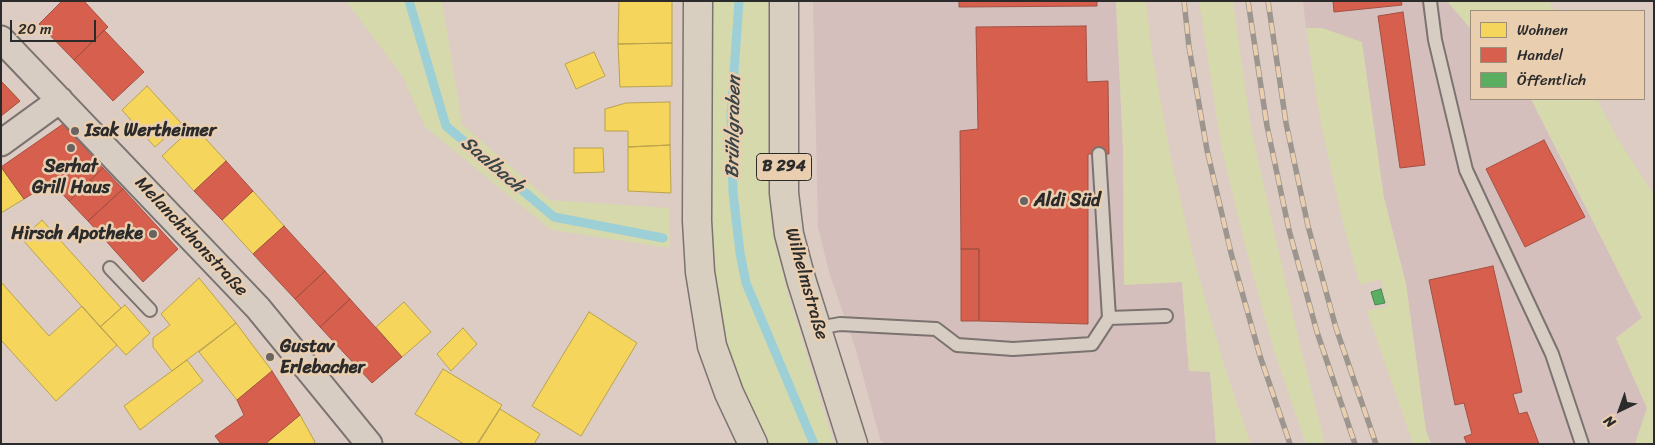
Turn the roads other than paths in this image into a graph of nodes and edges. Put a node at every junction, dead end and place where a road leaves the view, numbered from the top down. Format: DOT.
graph roads {
  1 [pos="698,1"];
  2 [pos="784,1"];
  3 [pos="1430,1"];
  4 [pos="1,39"];
  5 [pos="60,100"];
  6 [pos="1,143"];
  7 [pos="1099,154"];
  8 [pos="110,268"];
  9 [pos="150,310"];
  10 [pos="1166,316"];
  11 [pos="1109,318"];
  12 [pos="818,328"];
  13 [pos="369,444"];
  14 [pos="753,444"];
  15 [pos="853,444"];
  16 [pos="1582,444"];
  1 -- 14 [label="main road"];
  2 -- 12 [label="main road, Wilhelmstraße / B 294"];
  3 -- 16 [label="lane"];
  4 -- 5 [label="street, Melanchthonstraße"];
  5 -- 6 [label="street"];
  5 -- 13 [label="street, Melanchthonstraße"];
  7 -- 11 [label="lane"];
  8 -- 9 [label="lane"];
  10 -- 11 [label="lane"];
  11 -- 12 [label="lane"];
  12 -- 15 [label="main road, Wilhelmstraße / B 294"];
}
